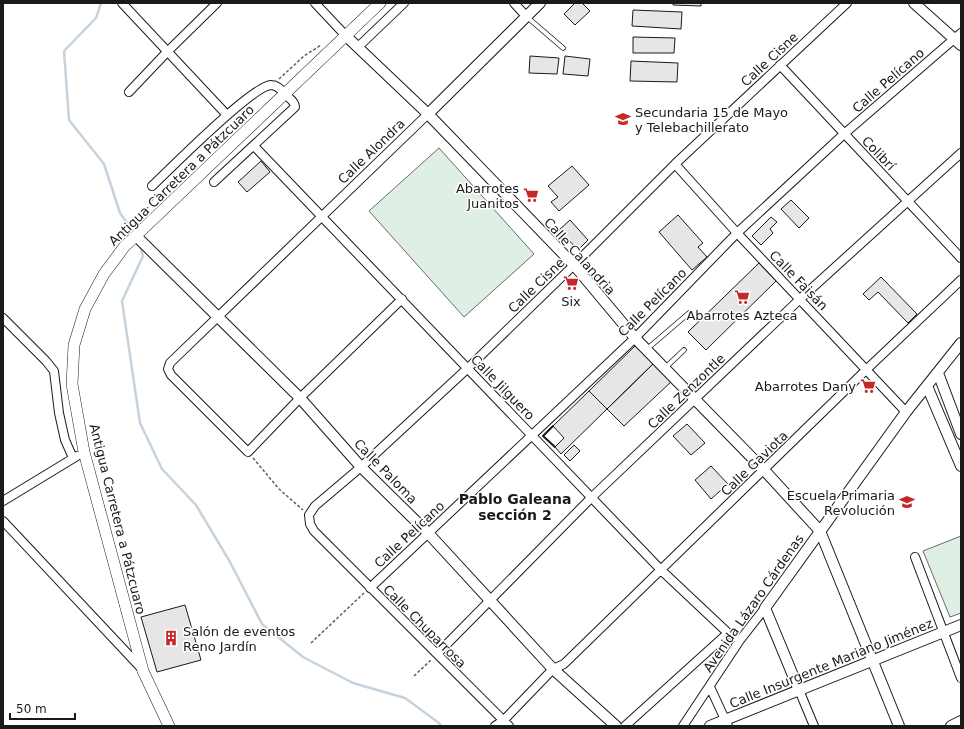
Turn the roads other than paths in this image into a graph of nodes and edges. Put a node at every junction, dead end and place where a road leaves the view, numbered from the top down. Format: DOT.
graph roads {
  1 [pos="122,3"];
  2 [pos="217,3"];
  3 [pos="315,3"];
  4 [pos="380,3"];
  5 [pos="404,3"];
  6 [pos="514,3"];
  7 [pos="540,3"];
  8 [pos="847,3"];
  9 [pos="914,3"];
  10 [pos="526,16"];
  11 [pos="346,36"];
  12 [pos="959,39"];
  13 [pos="358,47"];
  14 [pos="563,48"];
  15 [pos="167,52"];
  16 [pos="780,65"];
  17 [pos="130,92"];
  18 [pos="285,94"];
  19 [pos="428,114"];
  20 [pos="227,115"];
  21 [pos="844,134"];
  22 [pos="254,146"];
  23 [pos="961,153"];
  24 [pos="675,164"];
  25 [pos="214,182"];
  26 [pos="156,187"];
  27 [pos="909,202"];
  28 [pos="321,218"];
  29 [pos="737,233"];
  30 [pos="136,236"];
  31 [pos="961,258"];
  32 [pos="574,266"];
  33 [pos="961,280"];
  34 [pos="402,299"];
  35 [pos="800,299"];
  36 [pos="689,313"];
  37 [pos="219,317"];
  38 [pos="3,318"];
  39 [pos="635,338"];
  40 [pos="961,343"];
  41 [pos="646,350"];
  42 [pos="684,350"];
  43 [pos="468,368"];
  44 [pos="664,368"];
  45 [pos="867,369"];
  46 [pos="938,373"];
  47 [pos="927,386"];
  48 [pos="300,398"];
  49 [pos="694,400"];
  50 [pos="906,412"];
  51 [pos="960,430"];
  52 [pos="532,434"];
  53 [pos="950,436"];
  54 [pos="84,452"];
  55 [pos="73,458"];
  56 [pos="961,466"];
  57 [pos="361,467"];
  58 [pos="764,470"];
  59 [pos="592,497"];
  60 [pos="3,501"];
  61 [pos="309,515"];
  62 [pos="3,521"];
  63 [pos="820,532"];
  64 [pos="428,533"];
  65 [pos="916,557"];
  66 [pos="661,570"];
  67 [pos="370,588"];
  68 [pos="491,600"];
  69 [pos="765,608"];
  70 [pos="961,625"];
  71 [pos="943,631"];
  72 [pos="728,633"];
  73 [pos="740,640"];
  74 [pos="437,654"];
  75 [pos="872,660"];
  76 [pos="564,664"];
  77 [pos="553,669"];
  78 [pos="143,671"];
  79 [pos="562,676"];
  80 [pos="961,678"];
  81 [pos="710,687"];
  82 [pos="799,690"];
  83 [pos="961,722"];
  84 [pos="506,723"];
  85 [pos="727,723"];
  86 [pos="169,726"];
  87 [pos="495,726"];
  88 [pos="616,726"];
  89 [pos="625,726"];
  90 [pos="683,726"];
  91 [pos="710,726"];
  92 [pos="814,726"];
  93 [pos="899,726"];
  94 [pos="951,726"];
  1 -- 15 [label="street"];
  2 -- 15 [label="street"];
  3 -- 11 [label="street, Calle Calandria"];
  4 -- 11 [label="main road, Antigua Carretera a Pátzcuaro"];
  5 -- 13 [label="street"];
  6 -- 10 [label="street"];
  7 -- 10 [label="street, Calle Alondra"];
  8 -- 16 [label="street, Calle Cisne"];
  9 -- 12 [label="street"];
  10 -- 14 [label="lane"];
  10 -- 19 [label="street, Calle Alondra"];
  11 -- 13 [label="street, Calle Calandria"];
  11 -- 18 [label="main road, Antigua Carretera a Pátzcuaro"];
  12 -- 21 [label="street, Calle Pelícano"];
  13 -- 19 [label="street, Calle Calandria"];
  15 -- 17 [label="street"];
  15 -- 20 [label="street"];
  16 -- 21 [label="street, Colibrí"];
  16 -- 24 [label="street, Calle Cisne"];
  18 -- 20 [label="street"];
  18 -- 22 [label="street"];
  18 -- 30 [label="main road, Antigua Carretera a Pátzcuaro"];
  19 -- 28 [label="street, Calle Alondra"];
  19 -- 32 [label="street, Calle Calandria"];
  20 -- 26 [label="street"];
  21 -- 27 [label="street, Colibrí"];
  21 -- 29 [label="street, Calle Pelícano"];
  22 -- 25 [label="street"];
  22 -- 28 [label="street, Calle Jilguero"];
  23 -- 27 [label="street, Calle Zenzontle"];
  24 -- 29 [label="street, Calle Faisán"];
  24 -- 32 [label="street, Calle Cisne"];
  27 -- 31 [label="street, Colibrí"];
  27 -- 35 [label="street, Calle Zenzontle"];
  28 -- 34 [label="street, Calle Jilguero"];
  28 -- 37 [label="street, Calle Alondra"];
  29 -- 35 [label="street, Calle Faisán"];
  29 -- 39 [label="street, Calle Pelícano"];
  30 -- 37 [label="street, Calle Paloma"];
  30 -- 54 [label="main road, Antigua Carretera a Pátzcuaro"];
  32 -- 39 [label="street, Calle Calandria"];
  32 -- 43 [label="street, Calle Cisne"];
  33 -- 45 [label="street, Calle Gaviota"];
  34 -- 43 [label="street, Calle Jilguero"];
  34 -- 48 [label="street"];
  35 -- 45 [label="street, Calle Faisán"];
  35 -- 49 [label="street, Calle Zenzontle"];
  36 -- 41 [label="lane"];
  37 -- 48 [label="street, Calle Paloma"];
  37 -- 48 [label="street, Calle Alondra"];
  38 -- 55 [label="street"];
  39 -- 41 [label="street, Calle Calandria"];
  39 -- 52 [label="street, Calle Pelícano"];
  40 -- 46 [label="street, Avenida Lázaro Cárdenas"];
  41 -- 44 [label="street, Calle Calandria"];
  42 -- 44 [label="lane"];
  43 -- 52 [label="street, Calle Jilguero"];
  43 -- 57 [label="street, Calle Cisne"];
  44 -- 49 [label="street, Calle Calandria"];
  45 -- 50 [label="street, Calle Faisán"];
  45 -- 58 [label="street, Calle Gaviota"];
  46 -- 47 [label="street, Avenida Lázaro Cárdenas"];
  46 -- 51 [label="street"];
  47 -- 50 [label="street, Avenida Lázaro Cárdenas"];
  47 -- 53 [label="street"];
  48 -- 57 [label="street, Calle Paloma"];
  49 -- 58 [label="street, Calle Calandria"];
  49 -- 59 [label="street, Calle Zenzontle"];
  50 -- 63 [label="street, Avenida Lázaro Cárdenas"];
  51 -- 53 [label="street"];
  52 -- 59 [label="street, Calle Jilguero"];
  52 -- 64 [label="street, Calle Pelícano"];
  53 -- 56 [label="street"];
  54 -- 55 [label="street"];
  54 -- 78 [label="main road, Antigua Carretera a Pátzcuaro"];
  55 -- 60 [label="street"];
  57 -- 61 [label="street, Calle Cisne"];
  57 -- 64 [label="street, Calle Paloma"];
  58 -- 63 [label="street, Calle Calandria"];
  58 -- 66 [label="street, Calle Gaviota"];
  59 -- 66 [label="street, Calle Jilguero"];
  59 -- 68 [label="street, Calle Zenzontle"];
  61 -- 67 [label="street, Calle Chuparrosa"];
  62 -- 78 [label="street"];
  63 -- 69 [label="street, Avenida Lázaro Cárdenas"];
  63 -- 75 [label="street, Calle Calandria"];
  64 -- 67 [label="street, Calle Pelícano"];
  64 -- 68 [label="street, Calle Paloma"];
  65 -- 71 [label="street"];
  66 -- 72 [label="street, Calle Jilguero"];
  66 -- 76 [label="street, Calle Gaviota"];
  67 -- 74 [label="street, Calle Chuparrosa"];
  68 -- 74 [label="street, Calle Zenzontle"];
  68 -- 77 [label="street, Calle Paloma"];
  69 -- 73 [label="street, Avenida Lázaro Cárdenas"];
  69 -- 82 [label="street"];
  70 -- 71 [label="street, Calle Insurgente Mariano Jiménez"];
  71 -- 75 [label="street, Calle Insurgente Mariano Jiménez"];
  71 -- 80 [label="street"];
  72 -- 73 [label="street, Calle Jilguero"];
  72 -- 89 [label="street"];
  73 -- 81 [label="street, Avenida Lázaro Cárdenas"];
  74 -- 84 [label="street, Calle Chuparrosa"];
  75 -- 82 [label="street, Calle Insurgente Mariano Jiménez"];
  75 -- 93 [label="street, Calle Calandria"];
  76 -- 77 [label="street, Calle Gaviota"];
  76 -- 79 [label="street"];
  77 -- 79 [label="street, Calle Paloma"];
  77 -- 84 [label="street, Calle Gaviota"];
  78 -- 86 [label="main road, Antigua Carretera a Pátzcuaro"];
  79 -- 88 [label="street, Calle Paloma"];
  81 -- 85 [label="street"];
  81 -- 90 [label="street, Avenida Lázaro Cárdenas"];
  82 -- 85 [label="street, Calle Insurgente Mariano Jiménez"];
  82 -- 92 [label="street"];
  83 -- 94 [label="street"];
  84 -- 87 [label="street, Calle Gaviota"];
  85 -- 91 [label="street, Calle Insurgente Mariano Jiménez"];
}
